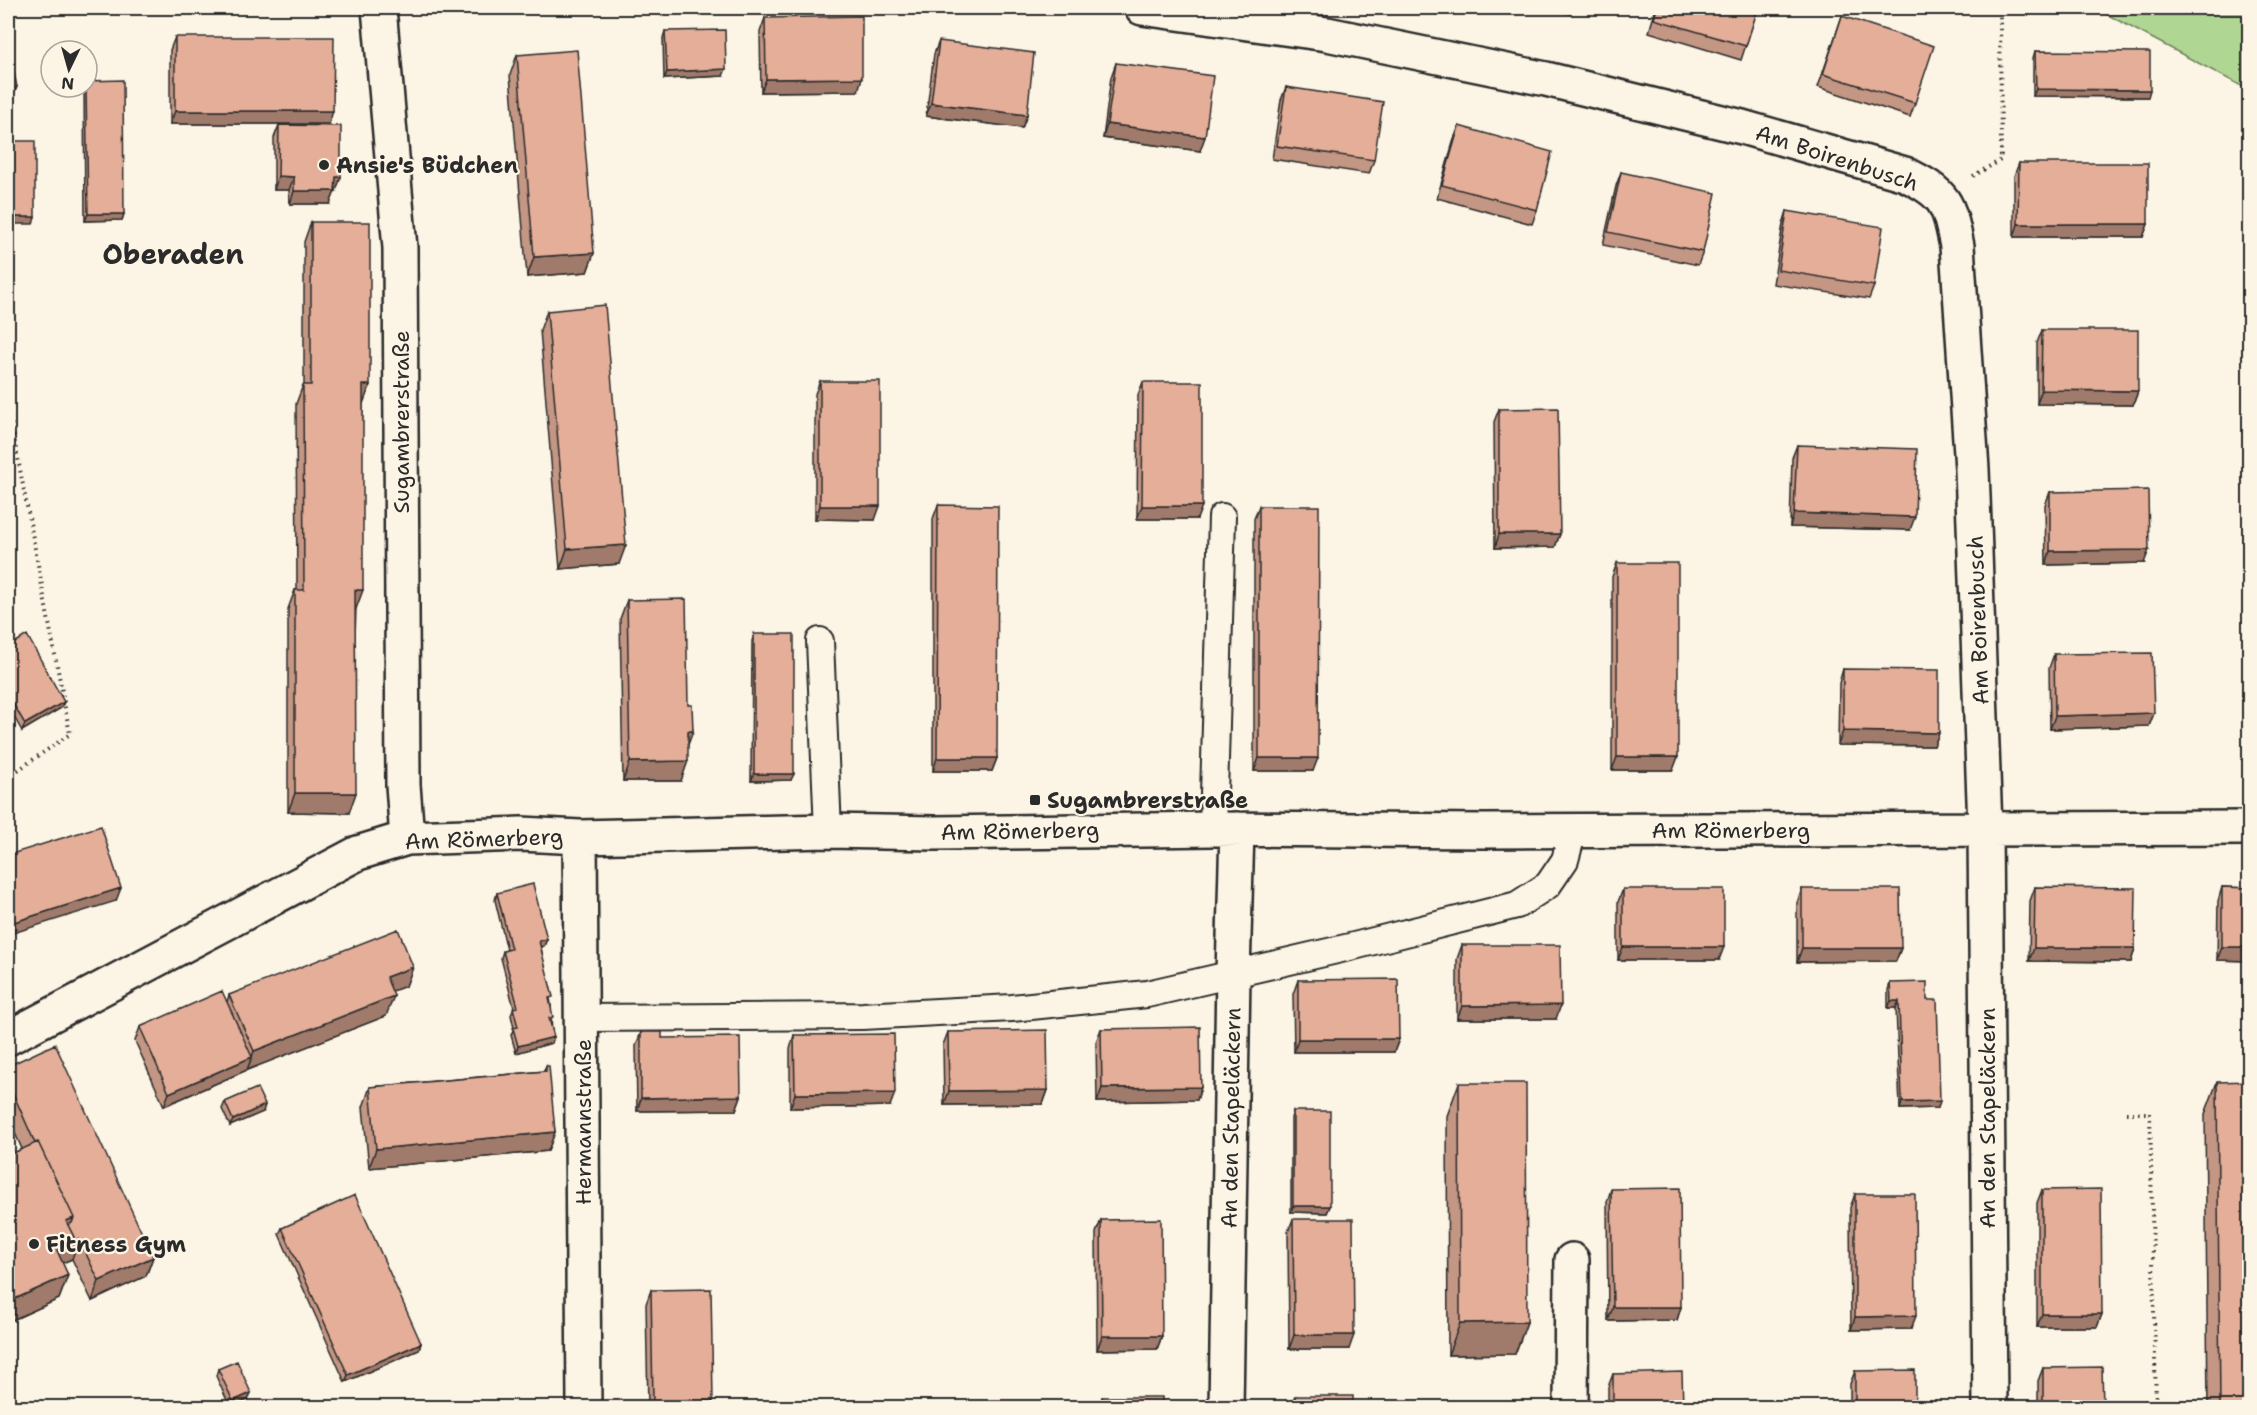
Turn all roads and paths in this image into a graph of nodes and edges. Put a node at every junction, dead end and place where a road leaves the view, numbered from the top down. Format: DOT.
graph roads {
  1 [pos="379,8"];
  2 [pos="1142,8"];
  3 [pos="2000,8"];
  4 [pos="1941,195"];
  5 [pos="8,406"];
  6 [pos="1222,517"];
  7 [pos="820,641"];
  8 [pos="8,777"];
  9 [pos="1985,828"];
  10 [pos="2250,828"];
  11 [pos="1225,829"];
  12 [pos="828,831"];
  13 [pos="1573,831"];
  14 [pos="580,837"];
  15 [pos="407,838"];
  16 [pos="1233,974"];
  17 [pos="582,1018"];
  18 [pos="8,1038"];
  19 [pos="2126,1113"];
  20 [pos="1572,1260"];
  21 [pos="584,1407"];
  22 [pos="1226,1407"];
  23 [pos="1571,1407"];
  24 [pos="1990,1407"];
  25 [pos="2156,1407"];
  1 -- 15 [label="street, Sugambrerstraße"];
  2 -- 4 [label="street, Am Boirenbusch"];
  3 -- 4 [label="path"];
  4 -- 9 [label="street, Am Boirenbusch"];
  5 -- 8 [label="path"];
  6 -- 11 [label="lane"];
  7 -- 12 [label="lane"];
  9 -- 10 [label="street, Am Römerberg"];
  9 -- 13 [label="street, Am Römerberg"];
  9 -- 24 [label="street, An den Stapeläckern"];
  11 -- 12 [label="street, Am Römerberg"];
  11 -- 13 [label="street, Am Römerberg"];
  11 -- 16 [label="street, An den Stapeläckern"];
  12 -- 14 [label="street, Am Römerberg"];
  13 -- 16 [label="lane"];
  14 -- 15 [label="street, Am Römerberg"];
  14 -- 17 [label="street, Hermannstraße"];
  15 -- 18 [label="street, Am Römerberg"];
  16 -- 17 [label="lane"];
  16 -- 22 [label="street, An den Stapeläckern"];
  17 -- 21 [label="street, Hermannstraße"];
  19 -- 25 [label="path"];
  20 -- 23 [label="street"];
}
